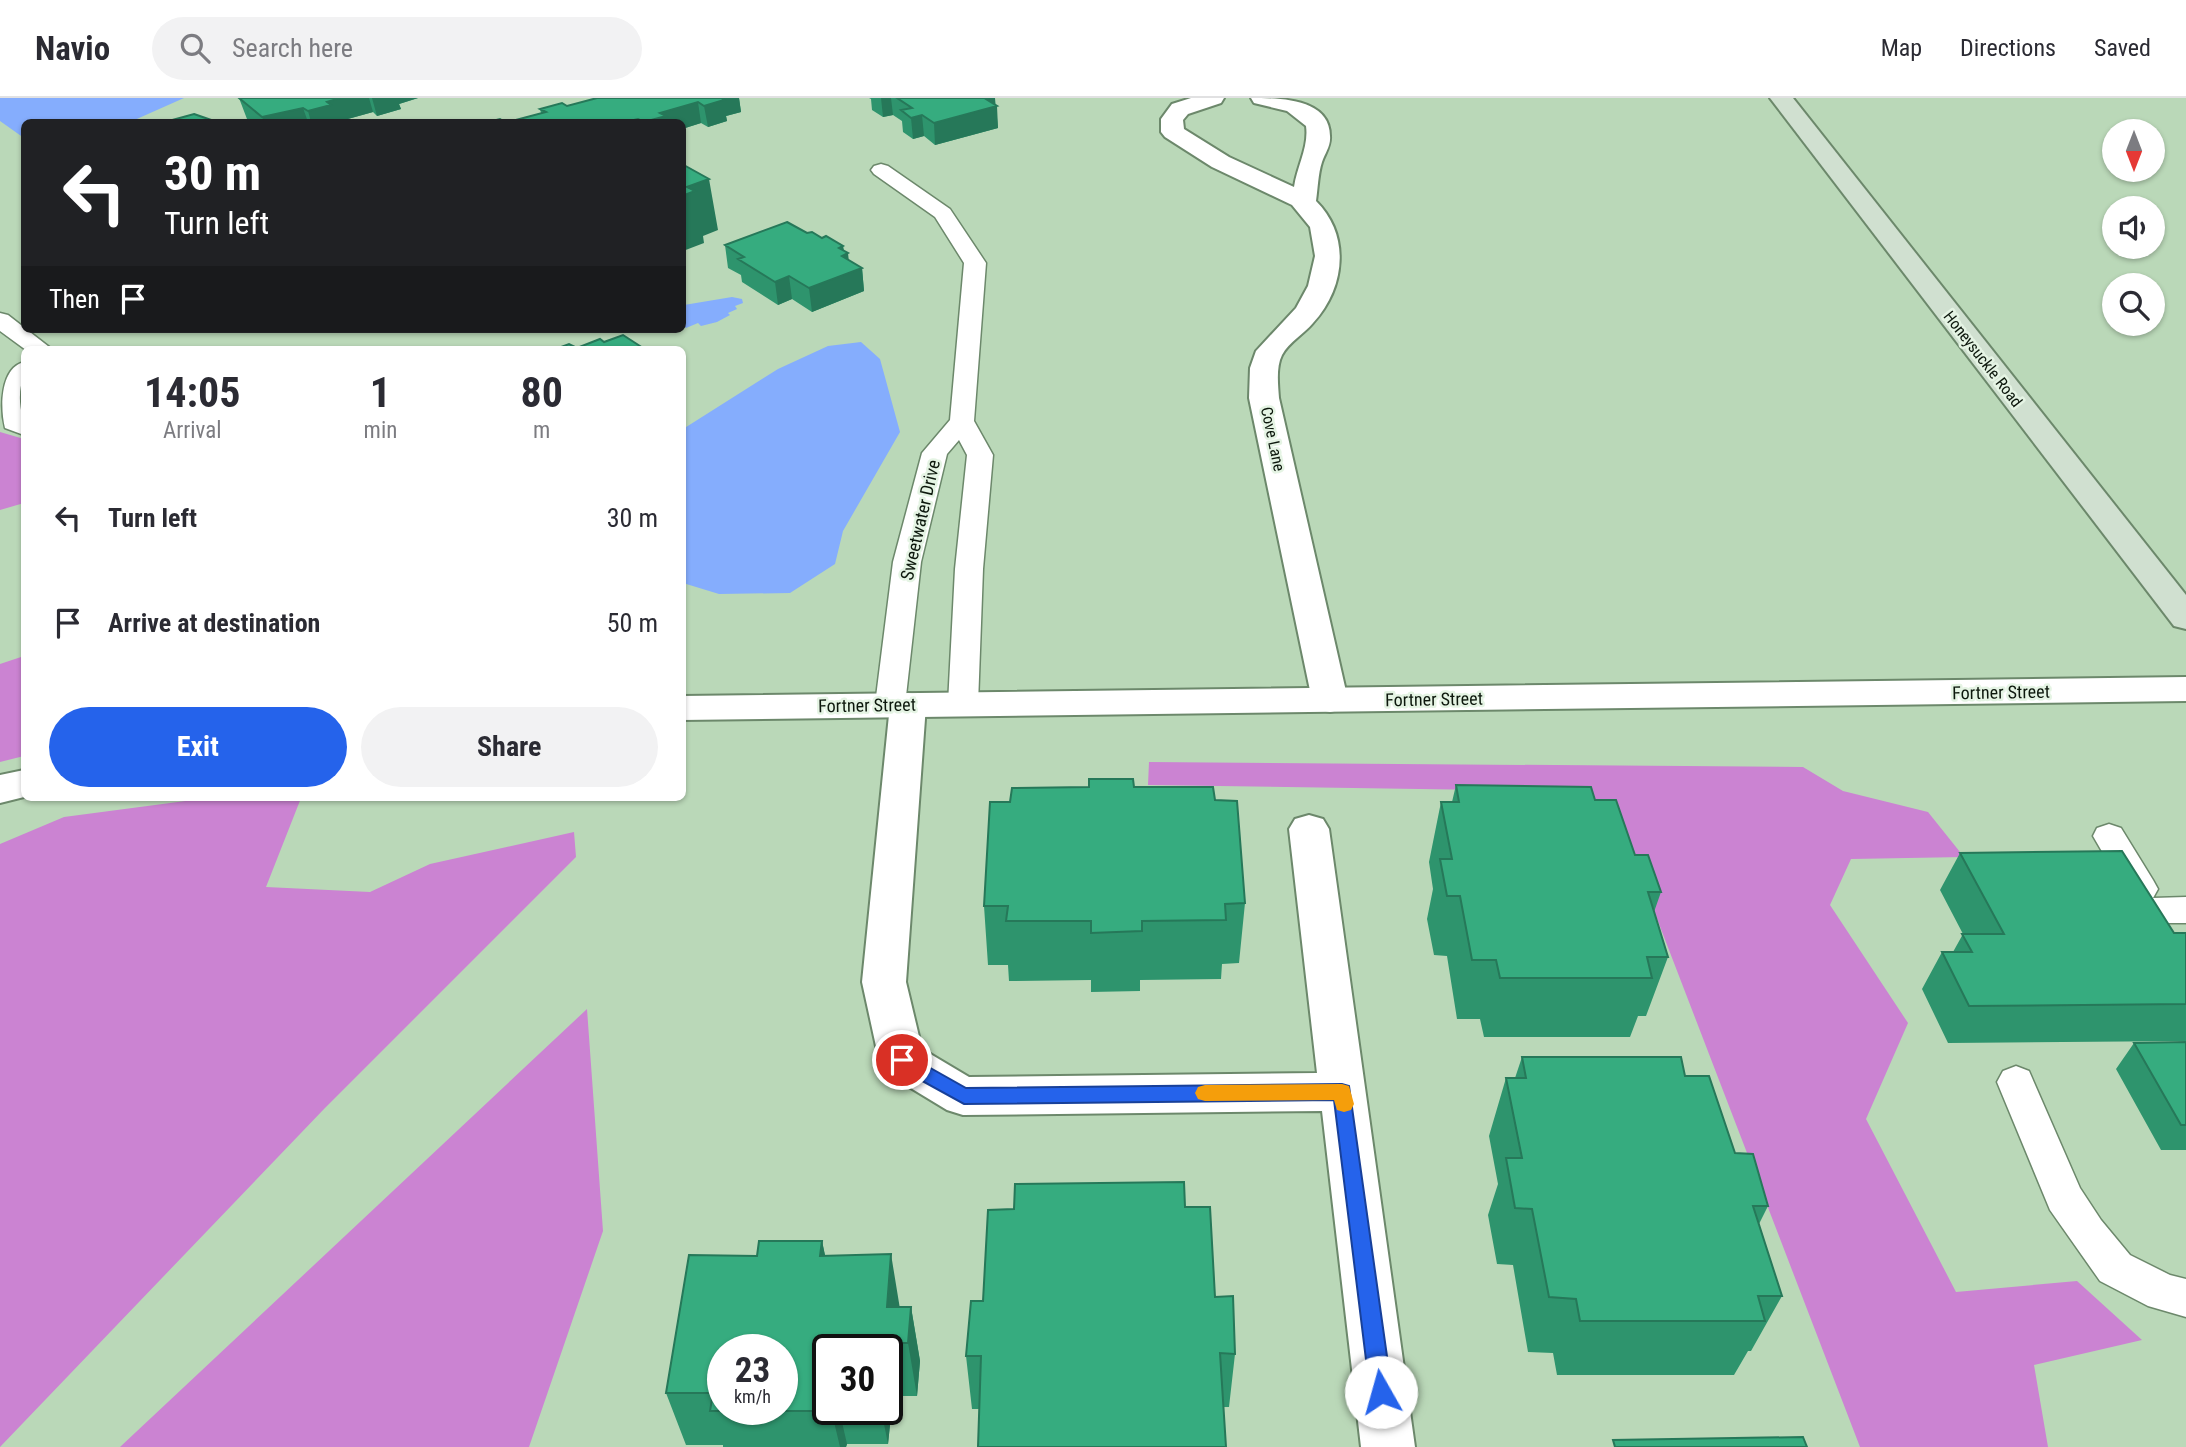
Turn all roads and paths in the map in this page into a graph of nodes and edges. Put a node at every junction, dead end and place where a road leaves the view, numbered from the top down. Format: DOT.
graph roads {
  1 [pos="1213,98"];
  2 [pos="1262,98"];
  3 [pos="1782,98"];
  4 [pos="881,170"];
  5 [pos="1304,201"];
  6 [pos="0,320"];
  7 [pos="36,346"];
  8 [pos="21,372"];
  9 [pos="962,421"];
  10 [pos="21,426"];
  11 [pos="2186,618"];
  12 [pos="2186,689"];
  13 [pos="1329,700"];
  14 [pos="964,704"];
  15 [pos="899,705"];
  16 [pos="686,708"];
  17 [pos="21,786"];
  18 [pos="0,789"];
  19 [pos="1309,829"];
  20 [pos="2109,836"];
  21 [pos="2172,921"];
  22 [pos="2016,1082"];
  23 [pos="1342,1091"];
  24 [pos="2186,1298"];
  25 [pos="1388,1447"];
  1 -- 5 [label="street, Cove Lane"];
  2 -- 5 [label="street"];
  3 -- 11 [label="main road, Honeysuckle Road"];
  4 -- 9 [label="lane"];
  5 -- 13 [label="street, Cove Lane"];
  6 -- 7 [label="lane"];
  8 -- 10 [label="lane"];
  9 -- 14 [label="lane"];
  9 -- 15 [label="lane, Sweetwater Drive"];
  12 -- 13 [label="street, Fortner Street"];
  13 -- 14 [label="street, Fortner Street"];
  14 -- 15 [label="street, Fortner Street"];
  15 -- 16 [label="street, Fortner Street"];
  15 -- 23 [label="street"];
  17 -- 18 [label="street"];
  19 -- 23 [label="street"];
  20 -- 21 [label="lane"];
  22 -- 24 [label="lane"];
  23 -- 25 [label="street"];
}
